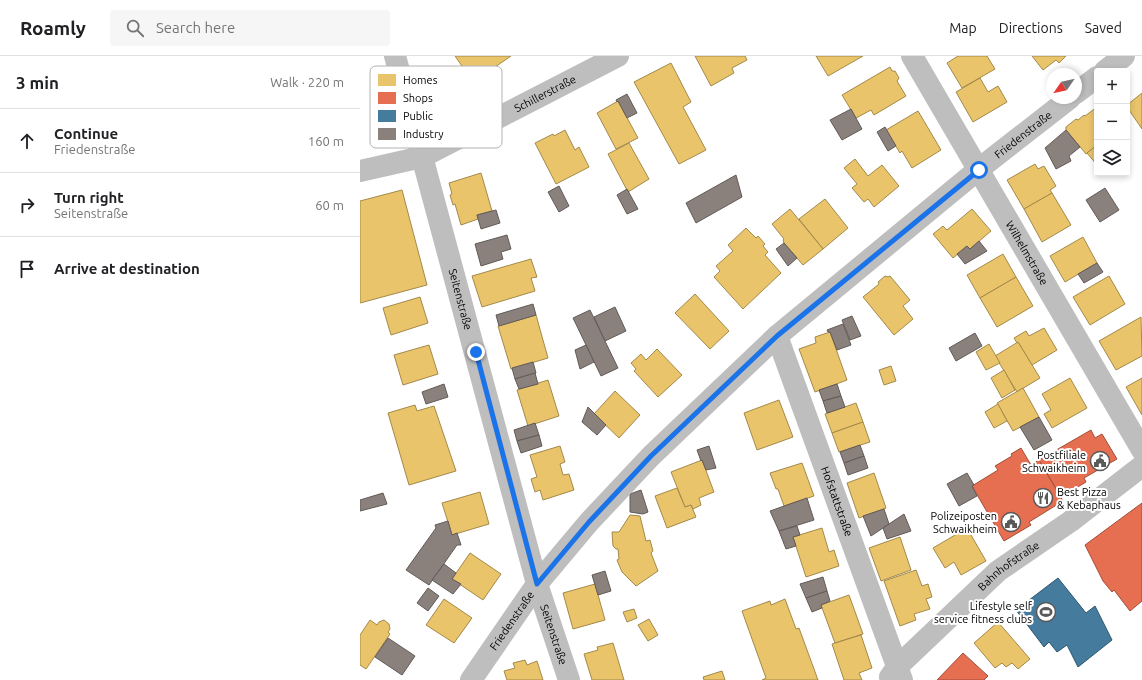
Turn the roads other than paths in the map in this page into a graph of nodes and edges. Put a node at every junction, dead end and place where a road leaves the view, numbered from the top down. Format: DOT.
graph roads {
  1 [pos="396,56"];
  2 [pos="618,56"];
  3 [pos="912,56"];
  4 [pos="1124,56"];
  5 [pos="399,66"];
  6 [pos="1109,68"];
  7 [pos="1094,79"];
  8 [pos="1082,89"];
  9 [pos="1062,104"];
  10 [pos="502,116"];
  11 [pos="420,148"];
  12 [pos="439,148"];
  13 [pos="422,157"];
  14 [pos="979,170"];
  15 [pos="360,171"];
  16 [pos="777,336"];
  17 [pos="1142,450"];
  18 [pos="1142,466"];
  19 [pos="537,584"];
  20 [pos="896,675"];
  21 [pos="471,680"];
  22 [pos="569,680"];
  1 -- 5 [label="street, Seitenstraße"];
  2 -- 10 [label="street, Schillerstraße"];
  3 -- 14 [label="street, Wilhelmstraße"];
  4 -- 6 [label="street"];
  7 -- 8 [label="street"];
  9 -- 14 [label="street, Friedenstraße"];
  11 -- 13 [label="street, Seitenstraße"];
  12 -- 13 [label="street, Schillerstraße"];
  13 -- 15 [label="street, Schillerstraße"];
  13 -- 19 [label="street, Seitenstraße"];
  14 -- 16 [label="street, Friedenstraße"];
  14 -- 17 [label="street, Wilhelmstraße"];
  16 -- 19 [label="street, Friedenstraße"];
  16 -- 20 [label="street, Hofstattstraße"];
  18 -- 20 [label="street, Bahnhofstraße"];
  19 -- 21 [label="street, Friedenstraße"];
  19 -- 22 [label="street, Seitenstraße"];
}
